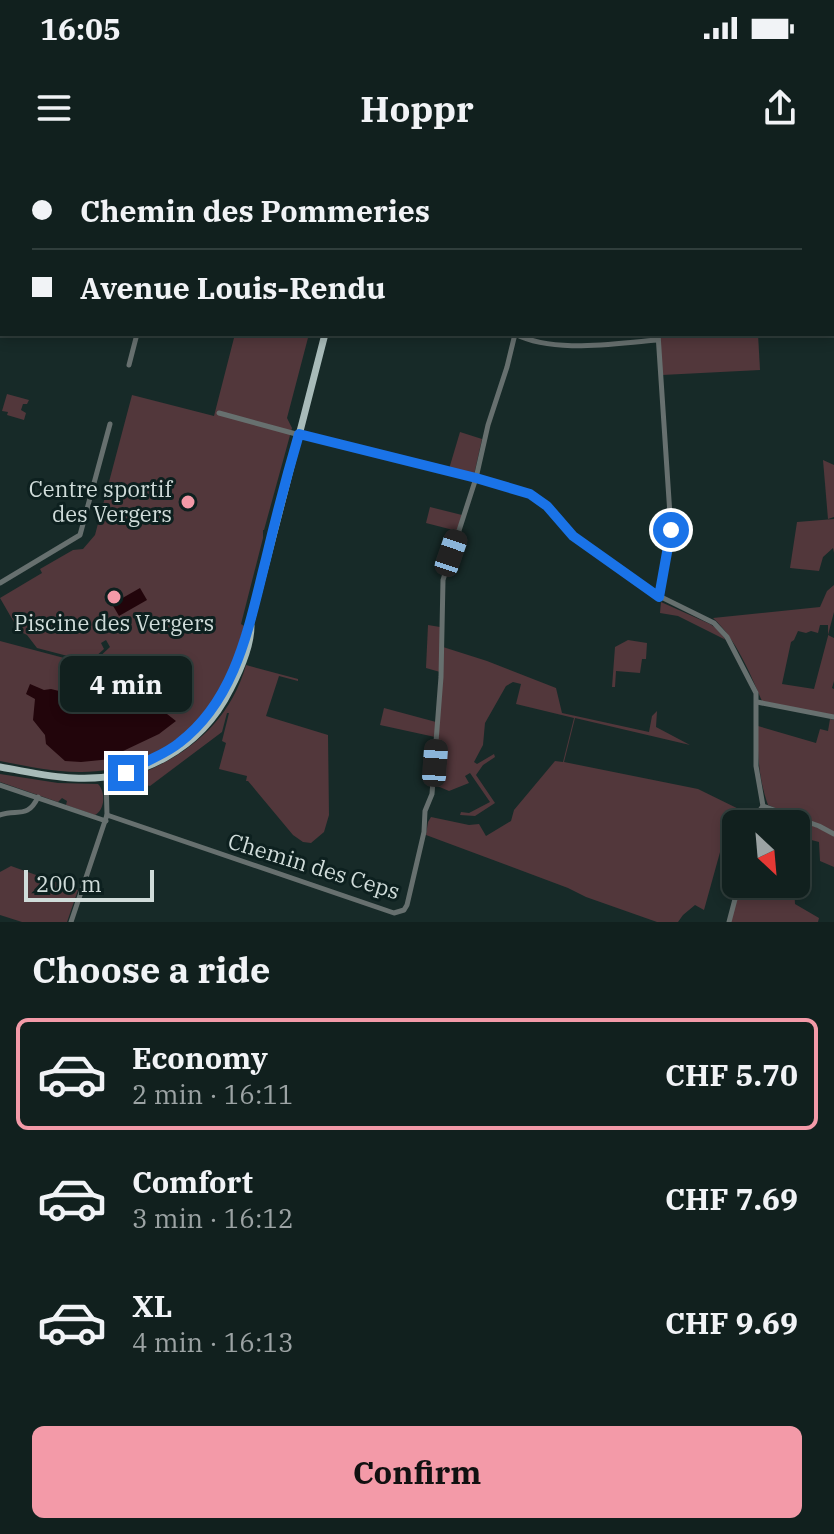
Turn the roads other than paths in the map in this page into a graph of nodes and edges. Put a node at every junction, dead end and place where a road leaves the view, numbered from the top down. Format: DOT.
graph roads {
  1 [pos="136,336"];
  2 [pos="324,336"];
  3 [pos="515,336"];
  4 [pos="519,336"];
  5 [pos="658,337"];
  6 [pos="129,365"];
  7 [pos="219,413"];
  8 [pos="110,424"];
  9 [pos="299,434"];
  10 [pos="476,478"];
  11 [pos="0,583"];
  12 [pos="659,597"];
  13 [pos="757,702"];
  14 [pos="834,717"];
  15 [pos="0,767"];
  16 [pos="106,777"];
  17 [pos="0,785"];
  18 [pos="38,797"];
  19 [pos="763,806"];
  20 [pos="760,810"];
  21 [pos="0,815"];
  22 [pos="106,818"];
  23 [pos="834,834"];
  24 [pos="735,898"];
  25 [pos="71,922"];
  26 [pos="729,922"];
  1 -- 6 [label="street"];
  2 -- 9 [label="main road"];
  3 -- 10 [label="street, Chemin des Ceps"];
  4 -- 5 [label="street"];
  5 -- 12 [label="street"];
  7 -- 9 [label="street"];
  8 -- 11 [label="street"];
  9 -- 10 [label="street"];
  9 -- 16 [label="main road"];
  10 -- 12 [label="street"];
  10 -- 22 [label="street, Chemin des Ceps"];
  12 -- 13 [label="street"];
  13 -- 14 [label="street"];
  13 -- 19 [label="street"];
  15 -- 16 [label="main road"];
  16 -- 22 [label="street"];
  17 -- 18 [label="street"];
  18 -- 21 [label="street"];
  18 -- 22 [label="street"];
  19 -- 20 [label="street"];
  19 -- 23 [label="street"];
  22 -- 25 [label="street"];
  24 -- 26 [label="street"];
}
